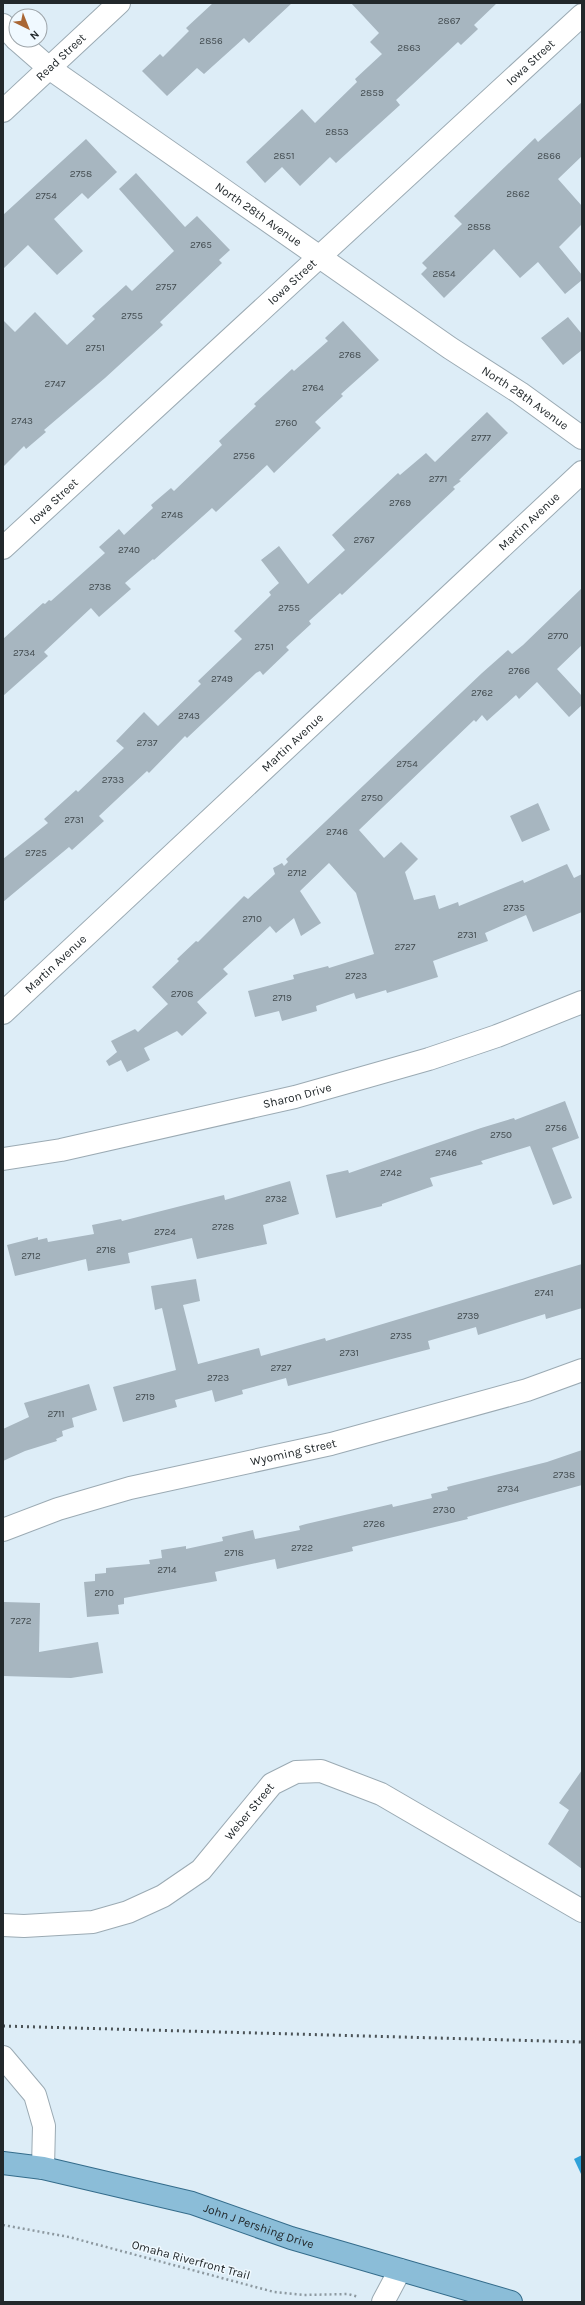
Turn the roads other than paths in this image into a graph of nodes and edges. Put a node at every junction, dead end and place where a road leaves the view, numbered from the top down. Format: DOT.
graph roads {
  1 [pos="119,3"];
  2 [pos="582,15"];
  3 [pos="25,48"];
  4 [pos="49,68"];
  5 [pos="3,111"];
  6 [pos="318,256"];
  7 [pos="582,438"];
  8 [pos="582,472"];
  9 [pos="3,548"];
  10 [pos="582,1002"];
  11 [pos="3,1013"];
  12 [pos="4,1155"];
  13 [pos="582,1370"];
  14 [pos="3,1530"];
  15 [pos="582,1911"];
  16 [pos="3,1925"];
  17 [pos="3,2057"];
  18 [pos="3,2163"];
  19 [pos="43,2168"];
  20 [pos="400,2270"];
  21 [pos="383,2302"];
  22 [pos="510,2302"];
  1 -- 4 [label="street, Read Street"];
  2 -- 6 [label="street, Iowa Street"];
  3 -- 4 [label="street, North 28th Avenue"];
  4 -- 5 [label="street, Read Street"];
  4 -- 6 [label="street, North 28th Avenue"];
  6 -- 7 [label="street, North 28th Avenue"];
  6 -- 9 [label="street, Iowa Street"];
  8 -- 11 [label="street, Martin Avenue"];
  10 -- 12 [label="street, Sharon Drive"];
  13 -- 14 [label="street, Wyoming Street"];
  15 -- 16 [label="street, Weber Street"];
  17 -- 19 [label="street"];
  18 -- 19 [label="main road, John J Pershing Drive"];
  19 -- 20 [label="main road, John J Pershing Drive"];
  20 -- 21 [label="street"];
  20 -- 22 [label="main road, John J Pershing Drive"];
}
